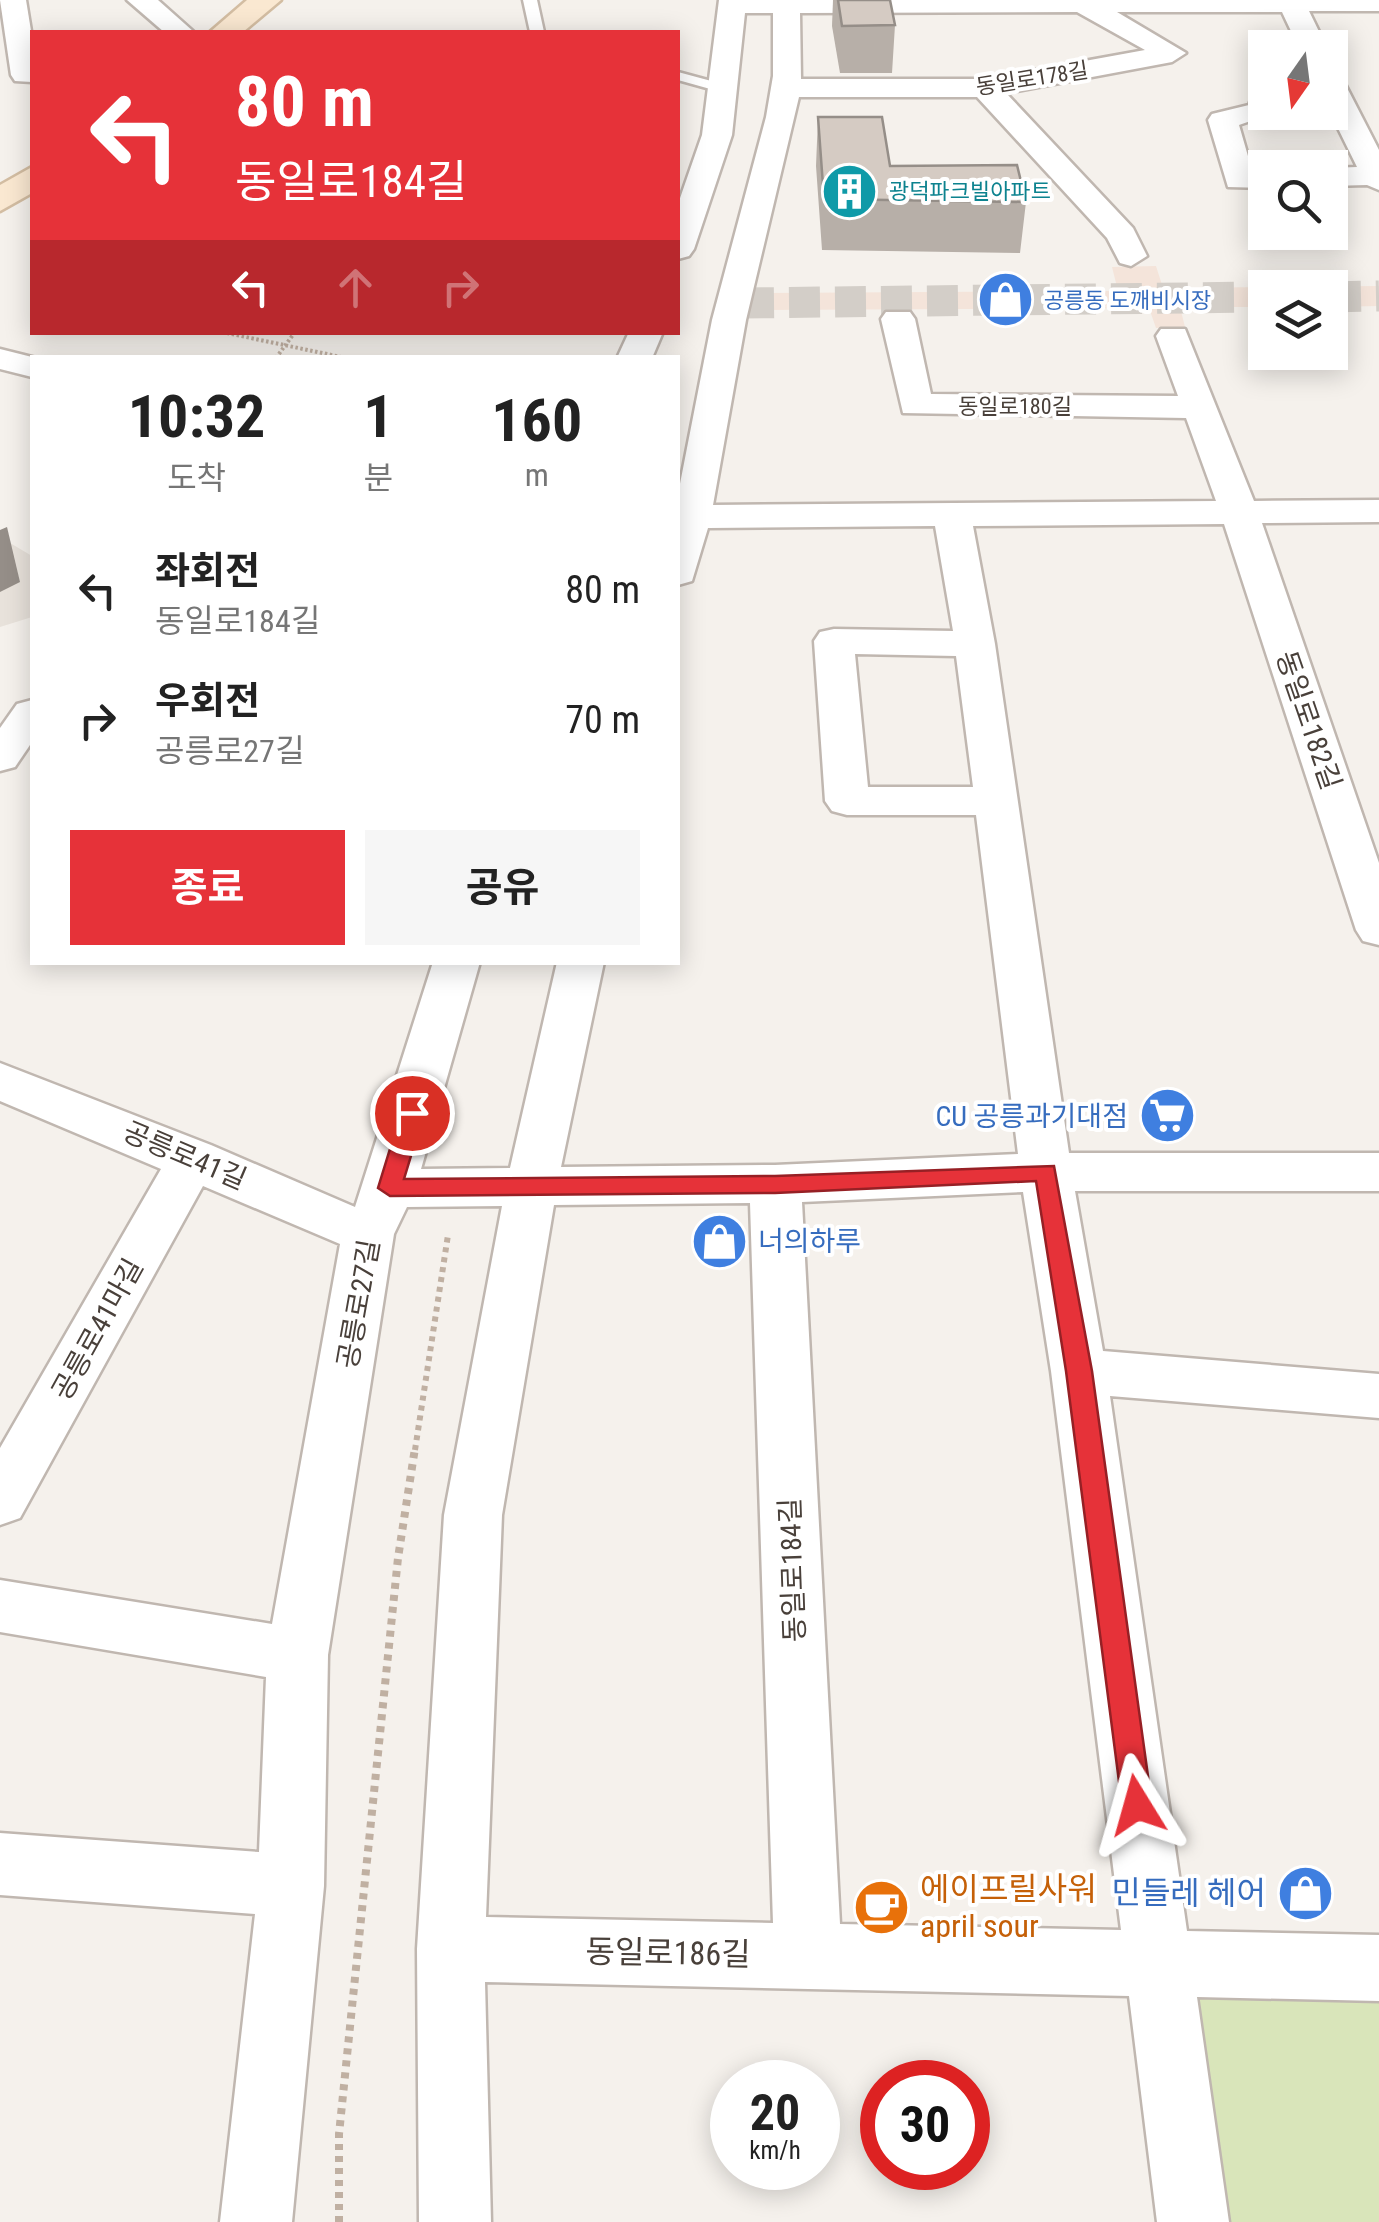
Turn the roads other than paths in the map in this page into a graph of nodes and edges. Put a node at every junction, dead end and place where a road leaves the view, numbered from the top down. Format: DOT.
graph roads {
  1 [pos="12,0"];
  2 [pos="140,0"];
  3 [pos="266,0"];
  4 [pos="530,0"];
  5 [pos="785,2"];
  6 [pos="1079,2"];
  7 [pos="1291,2"];
  8 [pos="1379,2"];
  9 [pos="734,3"];
  10 [pos="178,30"];
  11 [pos="228,30"];
  12 [pos="537,30"];
  13 [pos="1304,30"];
  14 [pos="19,76"];
  15 [pos="680,77"];
  16 [pos="720,88"];
  17 [pos="787,88"];
  18 [pos="985,88"];
  19 [pos="1248,114"];
  20 [pos="1348,120"];
  21 [pos="1348,177"];
  22 [pos="30,178"];
  23 [pos="1378,178"];
  24 [pos="1248,180"];
  25 [pos="0,201"];
  26 [pos="680,243"];
  27 [pos="1131,256"];
  28 [pos="898,319"];
  29 [pos="1173,336"];
  30 [pos="0,359"];
  31 [pos="30,366"];
  32 [pos="1202,407"];
  33 [pos="1238,511"];
  34 [pos="1379,512"];
  35 [pos="952,514"];
  36 [pos="693,517"];
  37 [pos="680,566"];
  38 [pos="976,644"];
  39 [pos="30,716"];
  40 [pos="0,758"];
  41 [pos="994,801"];
  42 [pos="1379,930"];
  43 [pos="456,965"];
  44 [pos="580,965"];
  45 [pos="4,1091"];
  46 [pos="194,1158"];
  47 [pos="1046,1172"];
  48 [pos="1379,1172"];
  49 [pos="775,1184"];
  50 [pos="532,1189"];
  51 [pos="379,1211"];
  52 [pos="1079,1371"];
  53 [pos="1379,1396"];
  54 [pos="0,1501"];
  55 [pos="0,1606"];
  56 [pos="298,1655"];
  57 [pos="0,1864"];
  58 [pos="291,1886"];
  59 [pos="451,1949"];
  60 [pos="808,1956"];
  61 [pos="1158,1963"];
  62 [pos="1379,1968"];
  63 [pos="256,2222"];
  64 [pos="456,2222"];
  65 [pos="1193,2222"];
  1 -- 14 [label="street"];
  2 -- 10 [label="street"];
  3 -- 11 [label="street"];
  4 -- 12 [label="lane"];
  5 -- 6 [label="street, 동일로178길"];
  5 -- 9 [label="street, 동일로178길"];
  5 -- 17 [label="street"];
  6 -- 7 [label="street, 동일로178길"];
  6 -- 18 [label="street, 동일로178길"];
  7 -- 8 [label="street, 동일로178길"];
  7 -- 13 [label="street"];
  9 -- 16 [label="street"];
  15 -- 16 [label="lane"];
  16 -- 26 [label="street"];
  17 -- 18 [label="street, 동일로178길"];
  17 -- 36 [label="street"];
  18 -- 27 [label="street"];
  19 -- 24 [label="street"];
  20 -- 23 [label="street"];
  21 -- 23 [label="street"];
  22 -- 25 [label="street"];
  28 -- 32 [label="street, 동일로180길"];
  29 -- 32 [label="street"];
  30 -- 31 [label="street"];
  32 -- 33 [label="street"];
  33 -- 34 [label="street"];
  33 -- 35 [label="street"];
  33 -- 42 [label="street, 동일로182길"];
  35 -- 36 [label="street"];
  35 -- 38 [label="street"];
  36 -- 37 [label="street"];
  38 -- 41 [label="street"];
  38 -- 41 [label="street"];
  39 -- 40 [label="street"];
  41 -- 47 [label="street"];
  43 -- 51 [label="street, 공릉로27길"];
  44 -- 50 [label="street"];
  45 -- 46 [label="street, 공릉로41길"];
  46 -- 51 [label="street, 공릉로41길"];
  46 -- 54 [label="street, 공릉로41마길"];
  47 -- 48 [label="street"];
  47 -- 49 [label="street"];
  47 -- 52 [label="street"];
  49 -- 50 [label="street"];
  49 -- 60 [label="street, 동일로184길"];
  50 -- 51 [label="street"];
  50 -- 59 [label="street"];
  51 -- 56 [label="street, 공릉로27길"];
  52 -- 53 [label="street"];
  52 -- 61 [label="street"];
  55 -- 56 [label="street"];
  56 -- 58 [label="street, 공릉로27길"];
  57 -- 58 [label="street"];
  58 -- 63 [label="street, 공릉로27길"];
  59 -- 60 [label="street, 동일로186길"];
  59 -- 64 [label="street"];
  60 -- 61 [label="street, 동일로186길"];
  61 -- 62 [label="street, 동일로186길"];
  61 -- 65 [label="street"];
}
